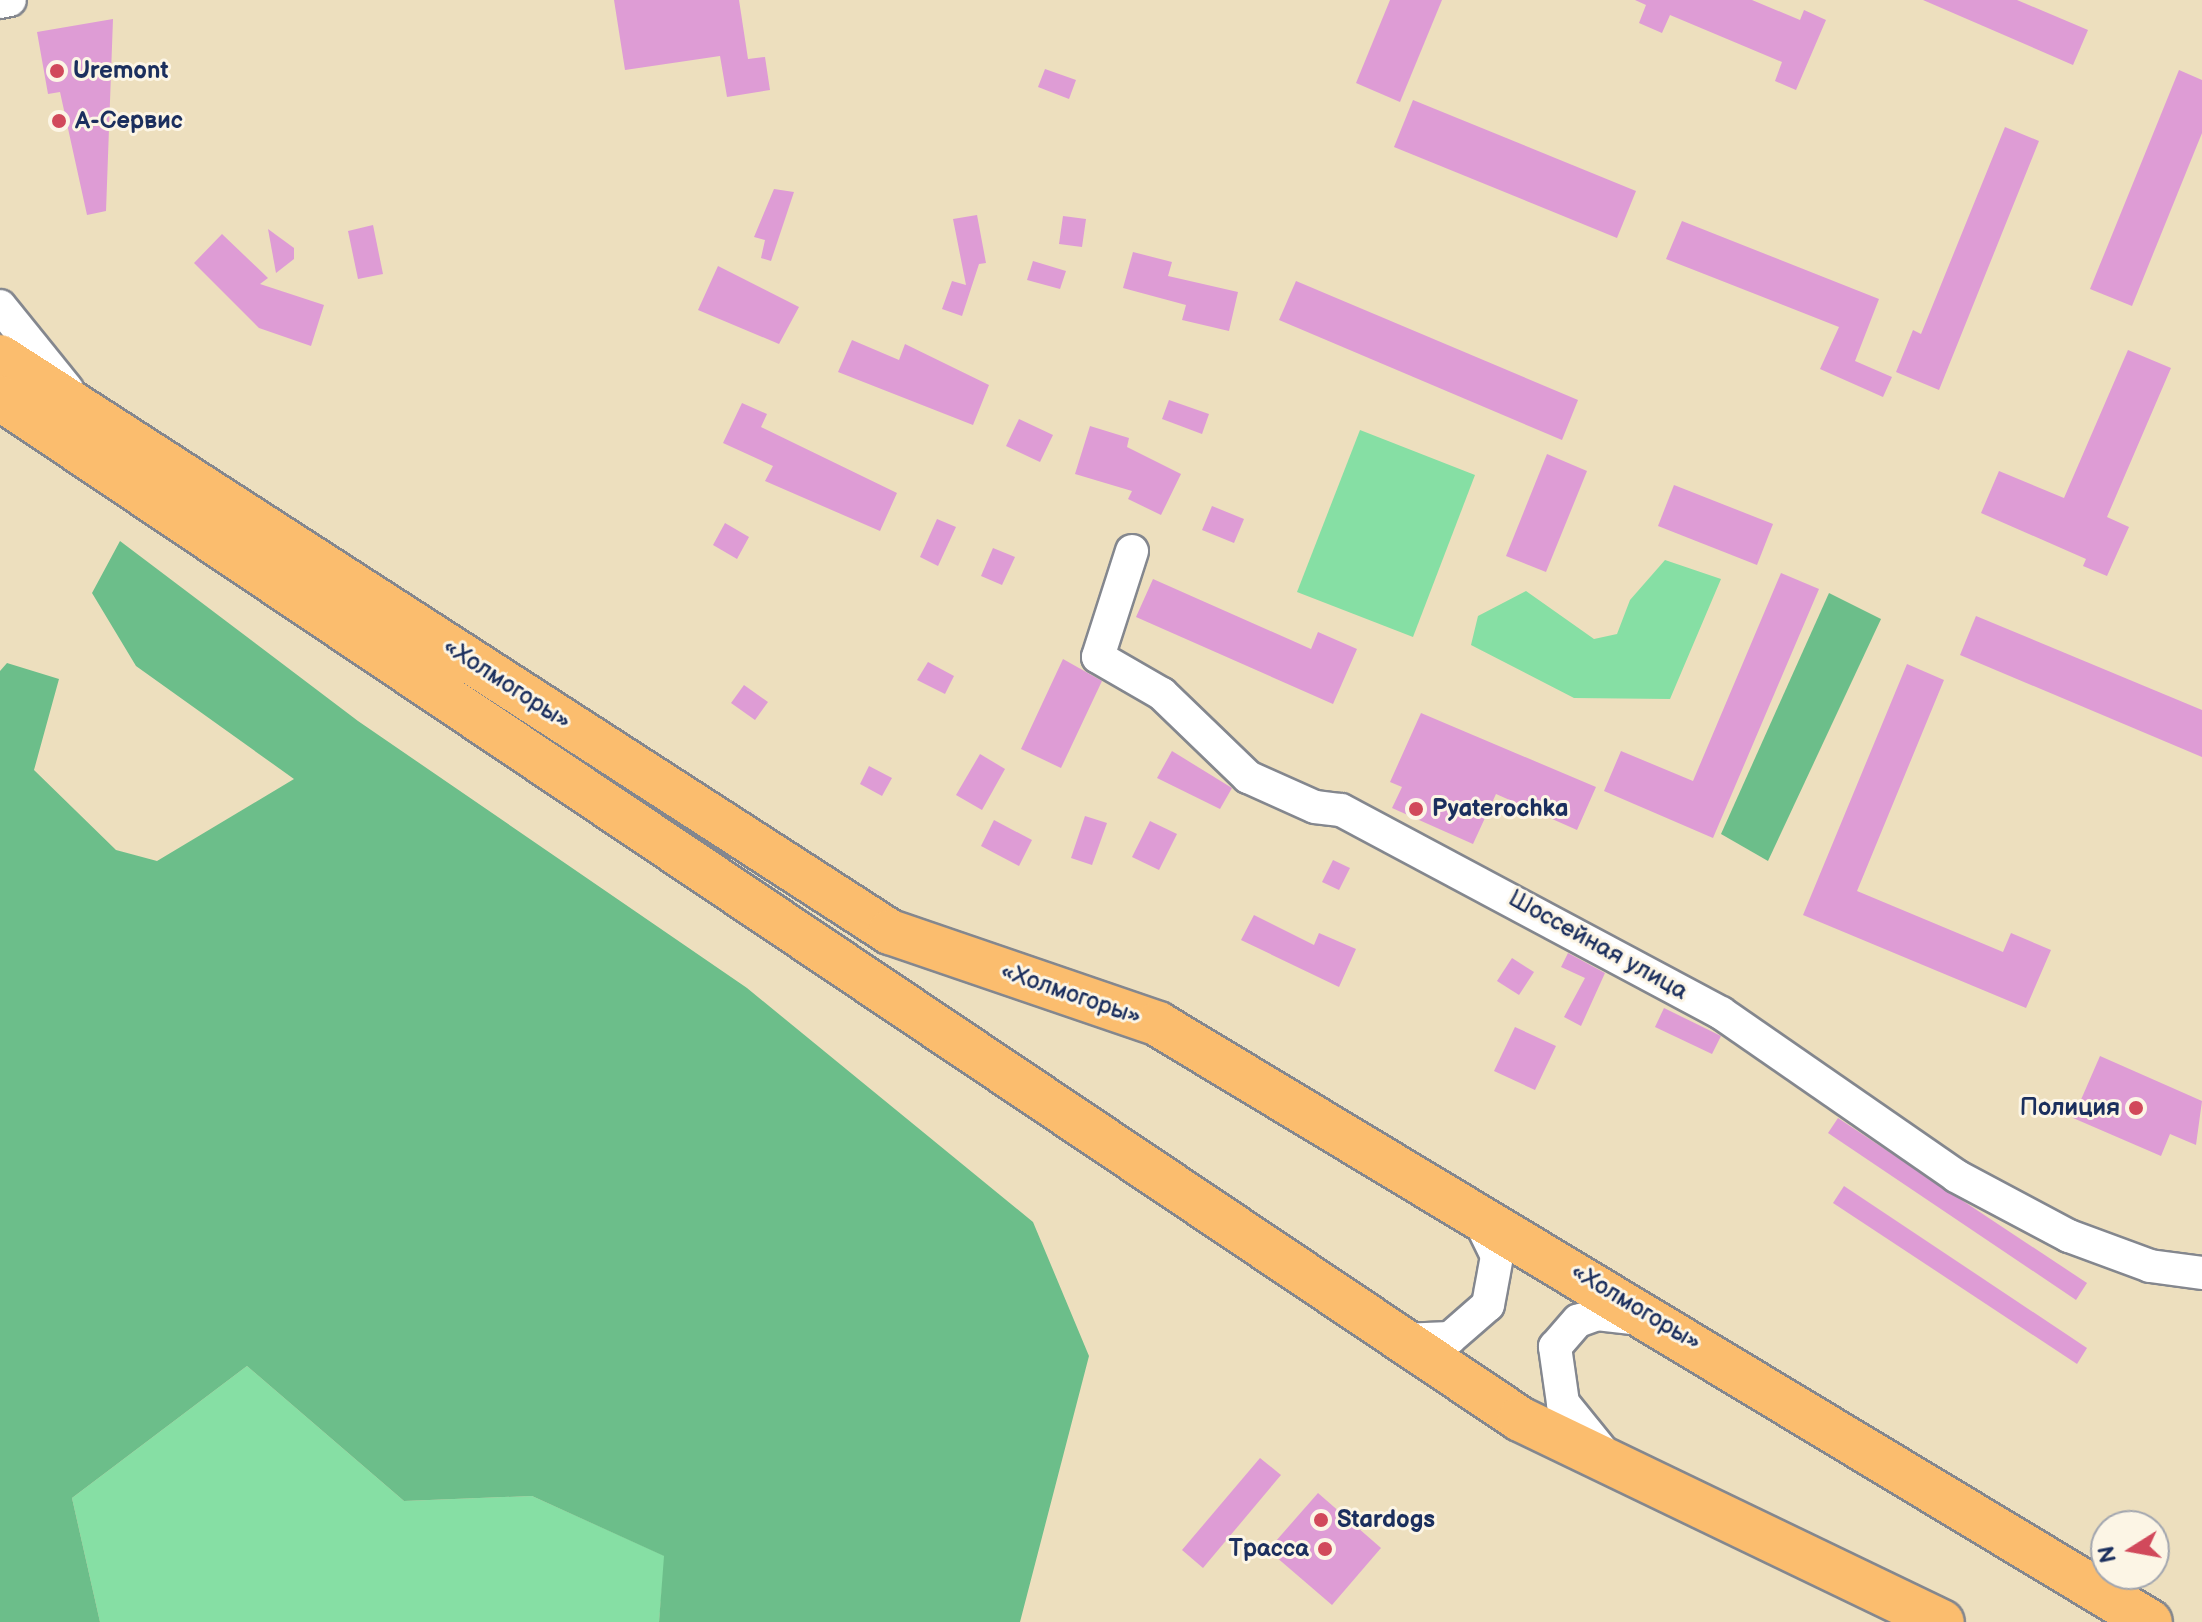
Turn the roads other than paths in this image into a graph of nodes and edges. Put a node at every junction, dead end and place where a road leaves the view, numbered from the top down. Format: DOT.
graph roads {
  1 [pos="10,0"];
  2 [pos="0,2"];
  3 [pos="0,306"];
  4 [pos="0,357"];
  5 [pos="0,398"];
  6 [pos="84,411"];
  7 [pos="1132,551"];
  8 [pos="1460,1201"];
  9 [pos="2202,1273"];
  10 [pos="1672,1329"];
  11 [pos="1384,1333"];
  12 [pos="1610,1459"];
  13 [pos="1942,1622"];
  14 [pos="2150,1622"];
  1 -- 2 [label="street"];
  3 -- 6 [label="street"];
  4 -- 6 [label="highway, «Холмогоры»"];
  5 -- 11 [label="highway, «Холмогоры»"];
  6 -- 8 [label="highway, «Холмогоры»"];
  7 -- 9 [label="street, Шоссейная улица"];
  8 -- 10 [label="highway, «Холмогоры»"];
  8 -- 11 [label="street"];
  10 -- 12 [label="street"];
  10 -- 14 [label="highway, «Холмогоры»"];
  11 -- 12 [label="highway, «Холмогоры»"];
  12 -- 13 [label="highway, «Холмогоры»"];
}
